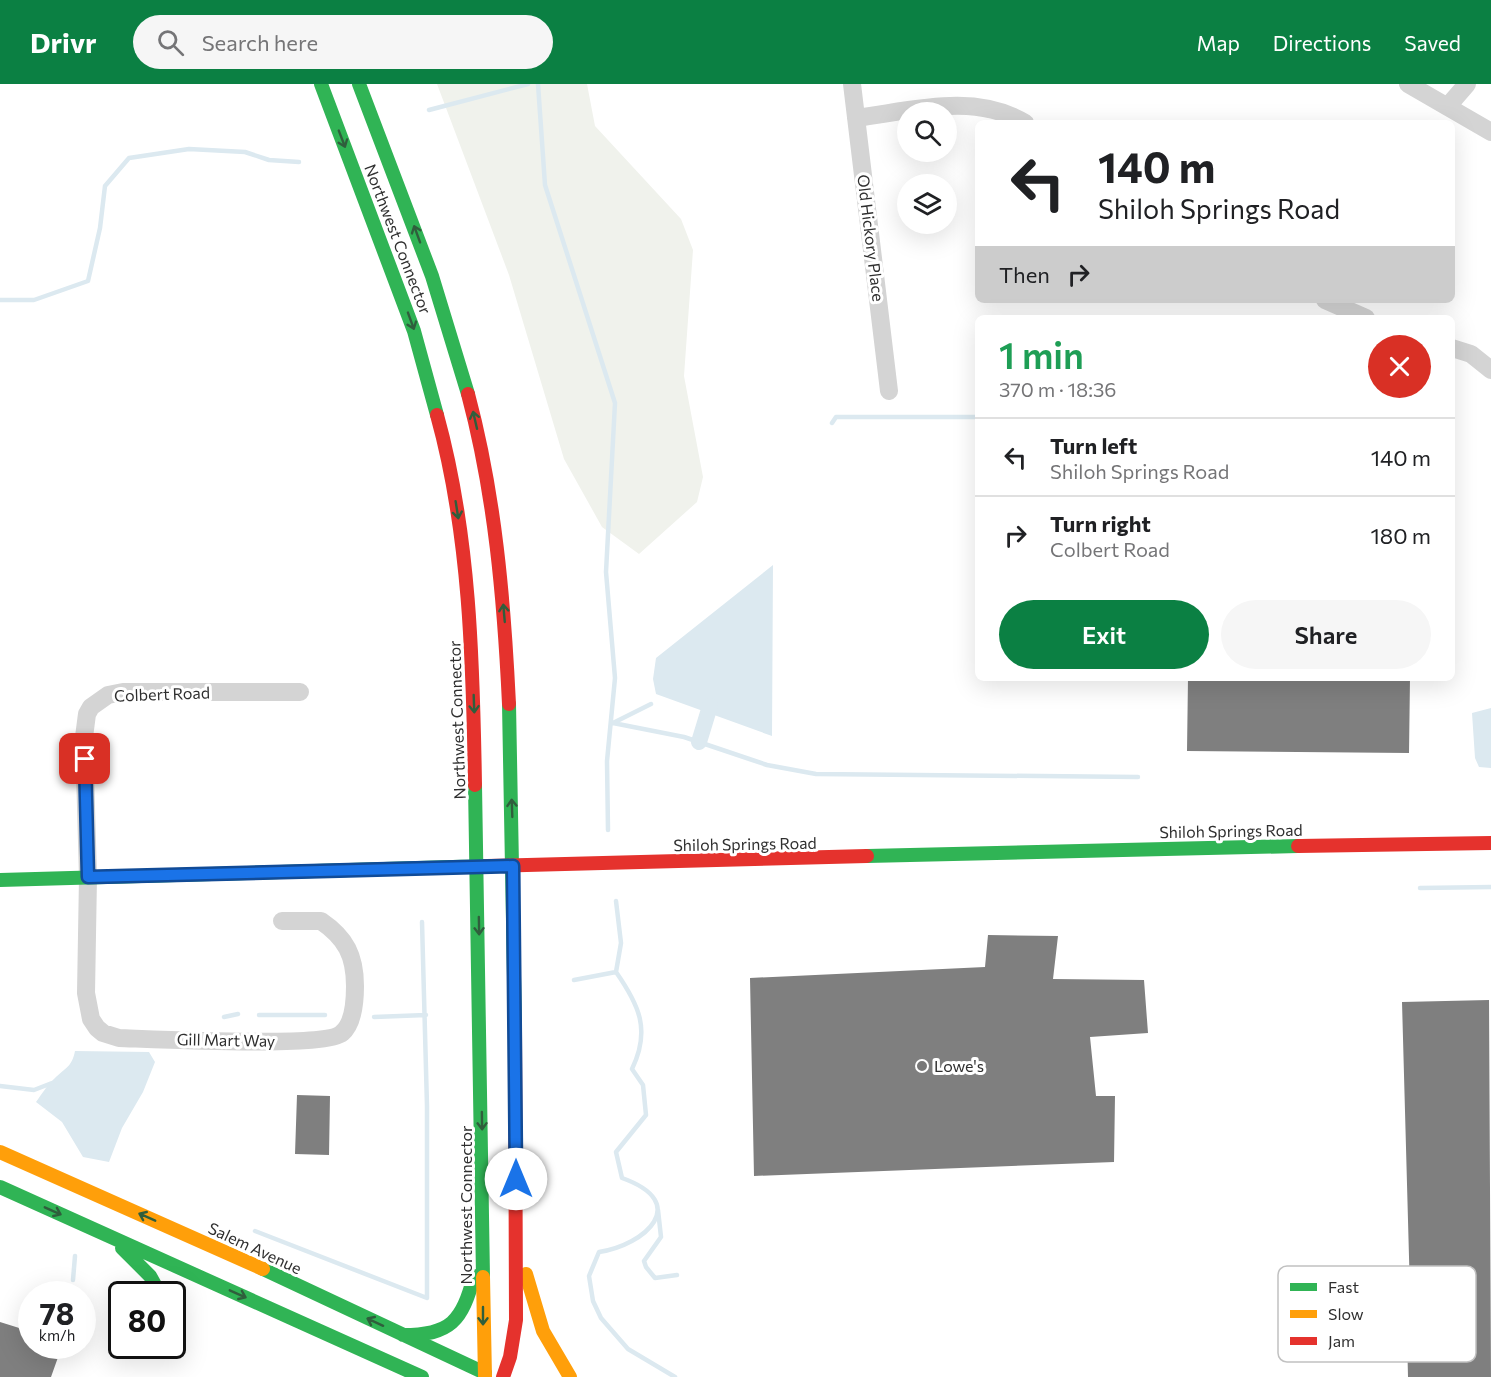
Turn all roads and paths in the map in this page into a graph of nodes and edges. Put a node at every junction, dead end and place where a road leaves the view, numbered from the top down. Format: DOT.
graph roads {
  1 [pos="321,84"];
  2 [pos="359,84"];
  3 [pos="852,84"];
  4 [pos="1408,84"];
  5 [pos="1467,84"];
  6 [pos="1448,106"];
  7 [pos="856,118"];
  8 [pos="1018,120"];
  9 [pos="1491,132"];
  10 [pos="1331,303"];
  11 [pos="1359,315"];
  12 [pos="1455,349"];
  13 [pos="1491,370"];
  14 [pos="888,392"];
  15 [pos="300,692"];
  16 [pos="1491,843"];
  17 [pos="513,866"];
  18 [pos="478,868"];
  19 [pos="88,877"];
  20 [pos="0,880"];
  21 [pos="282,921"];
  22 [pos="0,1152"];
  23 [pos="0,1187"];
  24 [pos="516,1226"];
  25 [pos="110,1236"];
  26 [pos="483,1239"];
  27 [pos="153,1281"];
  28 [pos="403,1335"];
  29 [pos="488,1376"];
  30 [pos="422,1377"];
  31 [pos="503,1377"];
  32 [pos="570,1377"];
  1 -- 18 [label="main road, Northwest Connector, one-way"];
  17 -- 2 [label="main road, Northwest Connector, one-way"];
  3 -- 7 [label="street, Old Hickory Place"];
  4 -- 6 [label="street"];
  5 -- 6 [label="street"];
  6 -- 9 [label="street"];
  7 -- 8 [label="street"];
  7 -- 14 [label="street, Old Hickory Place"];
  10 -- 11 [label="street"];
  12 -- 13 [label="street"];
  15 -- 19 [label="street, Colbert Road"];
  16 -- 17 [label="main road, Shiloh Springs Road"];
  17 -- 18 [label="main road, Shiloh Springs Road"];
  17 -- 24 [label="main road, Northwest Connector"];
  18 -- 19 [label="main road, Shiloh Springs Road"];
  18 -- 26 [label="main road, Northwest Connector, one-way"];
  19 -- 20 [label="main road, Shiloh Springs Road"];
  19 -- 21 [label="street, Gill Mart Way"];
  28 -- 22 [label="main road, Salem Avenue, one-way"];
  23 -- 25 [label="main road, one-way"];
  24 -- 31 [label="main road"];
  24 -- 32 [label="main road"];
  25 -- 27 [label="main road"];
  25 -- 30 [label="main road, one-way"];
  26 -- 28 [label="main road"];
  26 -- 29 [label="main road, Northwest Connector, one-way"];
  28 -- 29 [label="main road, Salem Avenue"];
}
